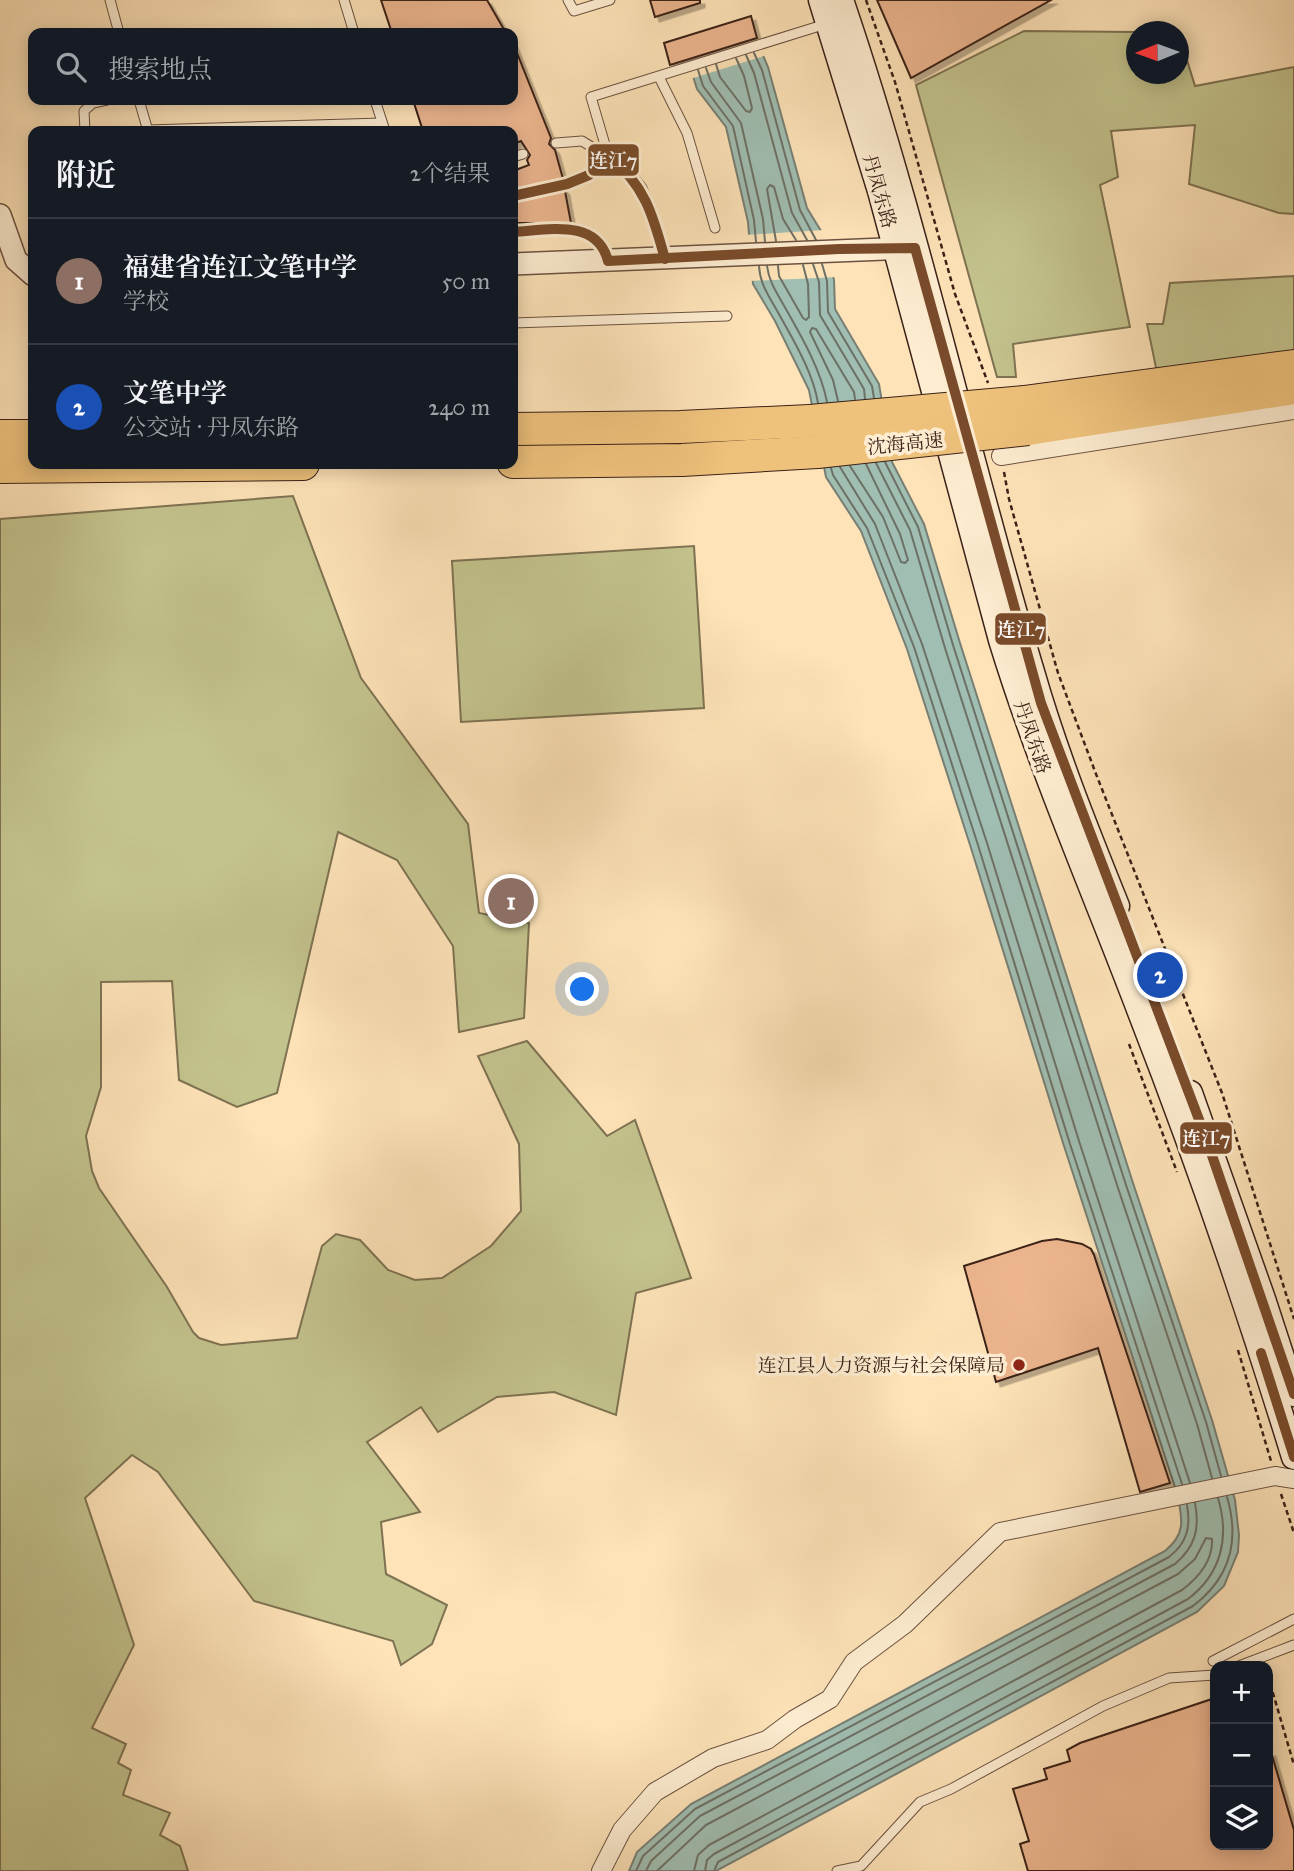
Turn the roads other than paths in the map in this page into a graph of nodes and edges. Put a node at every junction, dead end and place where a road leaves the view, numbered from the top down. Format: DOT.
graph roads {
  1 [pos="110,0"];
  2 [pos="344,0"];
  3 [pos="568,0"];
  4 [pos="610,0"];
  5 [pos="821,0"];
  6 [pos="841,0"];
  7 [pos="597,2"];
  8 [pos="829,23"];
  9 [pos="118,28"];
  10 [pos="352,28"];
  11 [pos="659,77"];
  12 [pos="91,105"];
  13 [pos="140,105"];
  14 [pos="377,105"];
  15 [pos="85,126"];
  16 [pos="147,126"];
  17 [pos="384,126"];
  18 [pos="556,143"];
  19 [pos="523,154"];
  20 [pos="608,155"];
  21 [pos="518,156"];
  22 [pos="567,184"];
  23 [pos="0,215"];
  24 [pos="715,229"];
  25 [pos="518,232"];
  26 [pos="905,248"];
  27 [pos="666,259"];
  28 [pos="608,261"];
  29 [pos="518,264"];
  30 [pos="28,271"];
  31 [pos="727,316"];
  32 [pos="518,323"];
  33 [pos="1294,366"];
  34 [pos="1294,388"];
  35 [pos="1294,410"];
  36 [pos="518,429"];
  37 [pos="0,436"];
  38 [pos="28,436"];
  39 [pos="1001,456"];
  40 [pos="518,462"];
  41 [pos="0,467"];
  42 [pos="28,467"];
  43 [pos="1294,1394"];
  44 [pos="1294,1457"];
  45 [pos="1294,1479"];
  46 [pos="1294,1619"];
  47 [pos="1294,1645"];
  48 [pos="1213,1661"];
  49 [pos="1252,1661"];
  50 [pos="1210,1675"];
  51 [pos="601,1871"];
  52 [pos="837,1871"];
  1 -- 9 [label="lane"];
  2 -- 10 [label="lane"];
  3 -- 7 [label="lane"];
  4 -- 7 [label="lane"];
  5 -- 8 [label="main road, 丹凤东路"];
  6 -- 26 [label="main road, 丹凤东路"];
  8 -- 11 [label="lane"];
  8 -- 26 [label="main road, 丹凤东路"];
  11 -- 20 [label="lane"];
  11 -- 24 [label="lane"];
  12 -- 15 [label="lane"];
  13 -- 16 [label="lane"];
  14 -- 17 [label="lane"];
  18 -- 20 [label="lane"];
  19 -- 21 [label="lane"];
  20 -- 22 [label="lane"];
  20 -- 27 [label="lane"];
  23 -- 30 [label="street"];
  25 -- 28 [label="lane"];
  26 -- 27 [label="street"];
  26 -- 43 [label="main road, 丹凤东路"];
  26 -- 44 [label="main road, 丹凤东路"];
  27 -- 28 [label="street"];
  28 -- 29 [label="street"];
  31 -- 32 [label="lane"];
  33 -- 36 [label="highway, 沈海高速, bridge"];
  34 -- 40 [label="highway, 沈海高速, bridge"];
  35 -- 39 [label="street"];
  37 -- 38 [label="highway"];
  41 -- 42 [label="highway"];
  45 -- 51 [label="street"];
  46 -- 48 [label="lane"];
  47 -- 49 [label="lane"];
  50 -- 52 [label="lane"];
}
